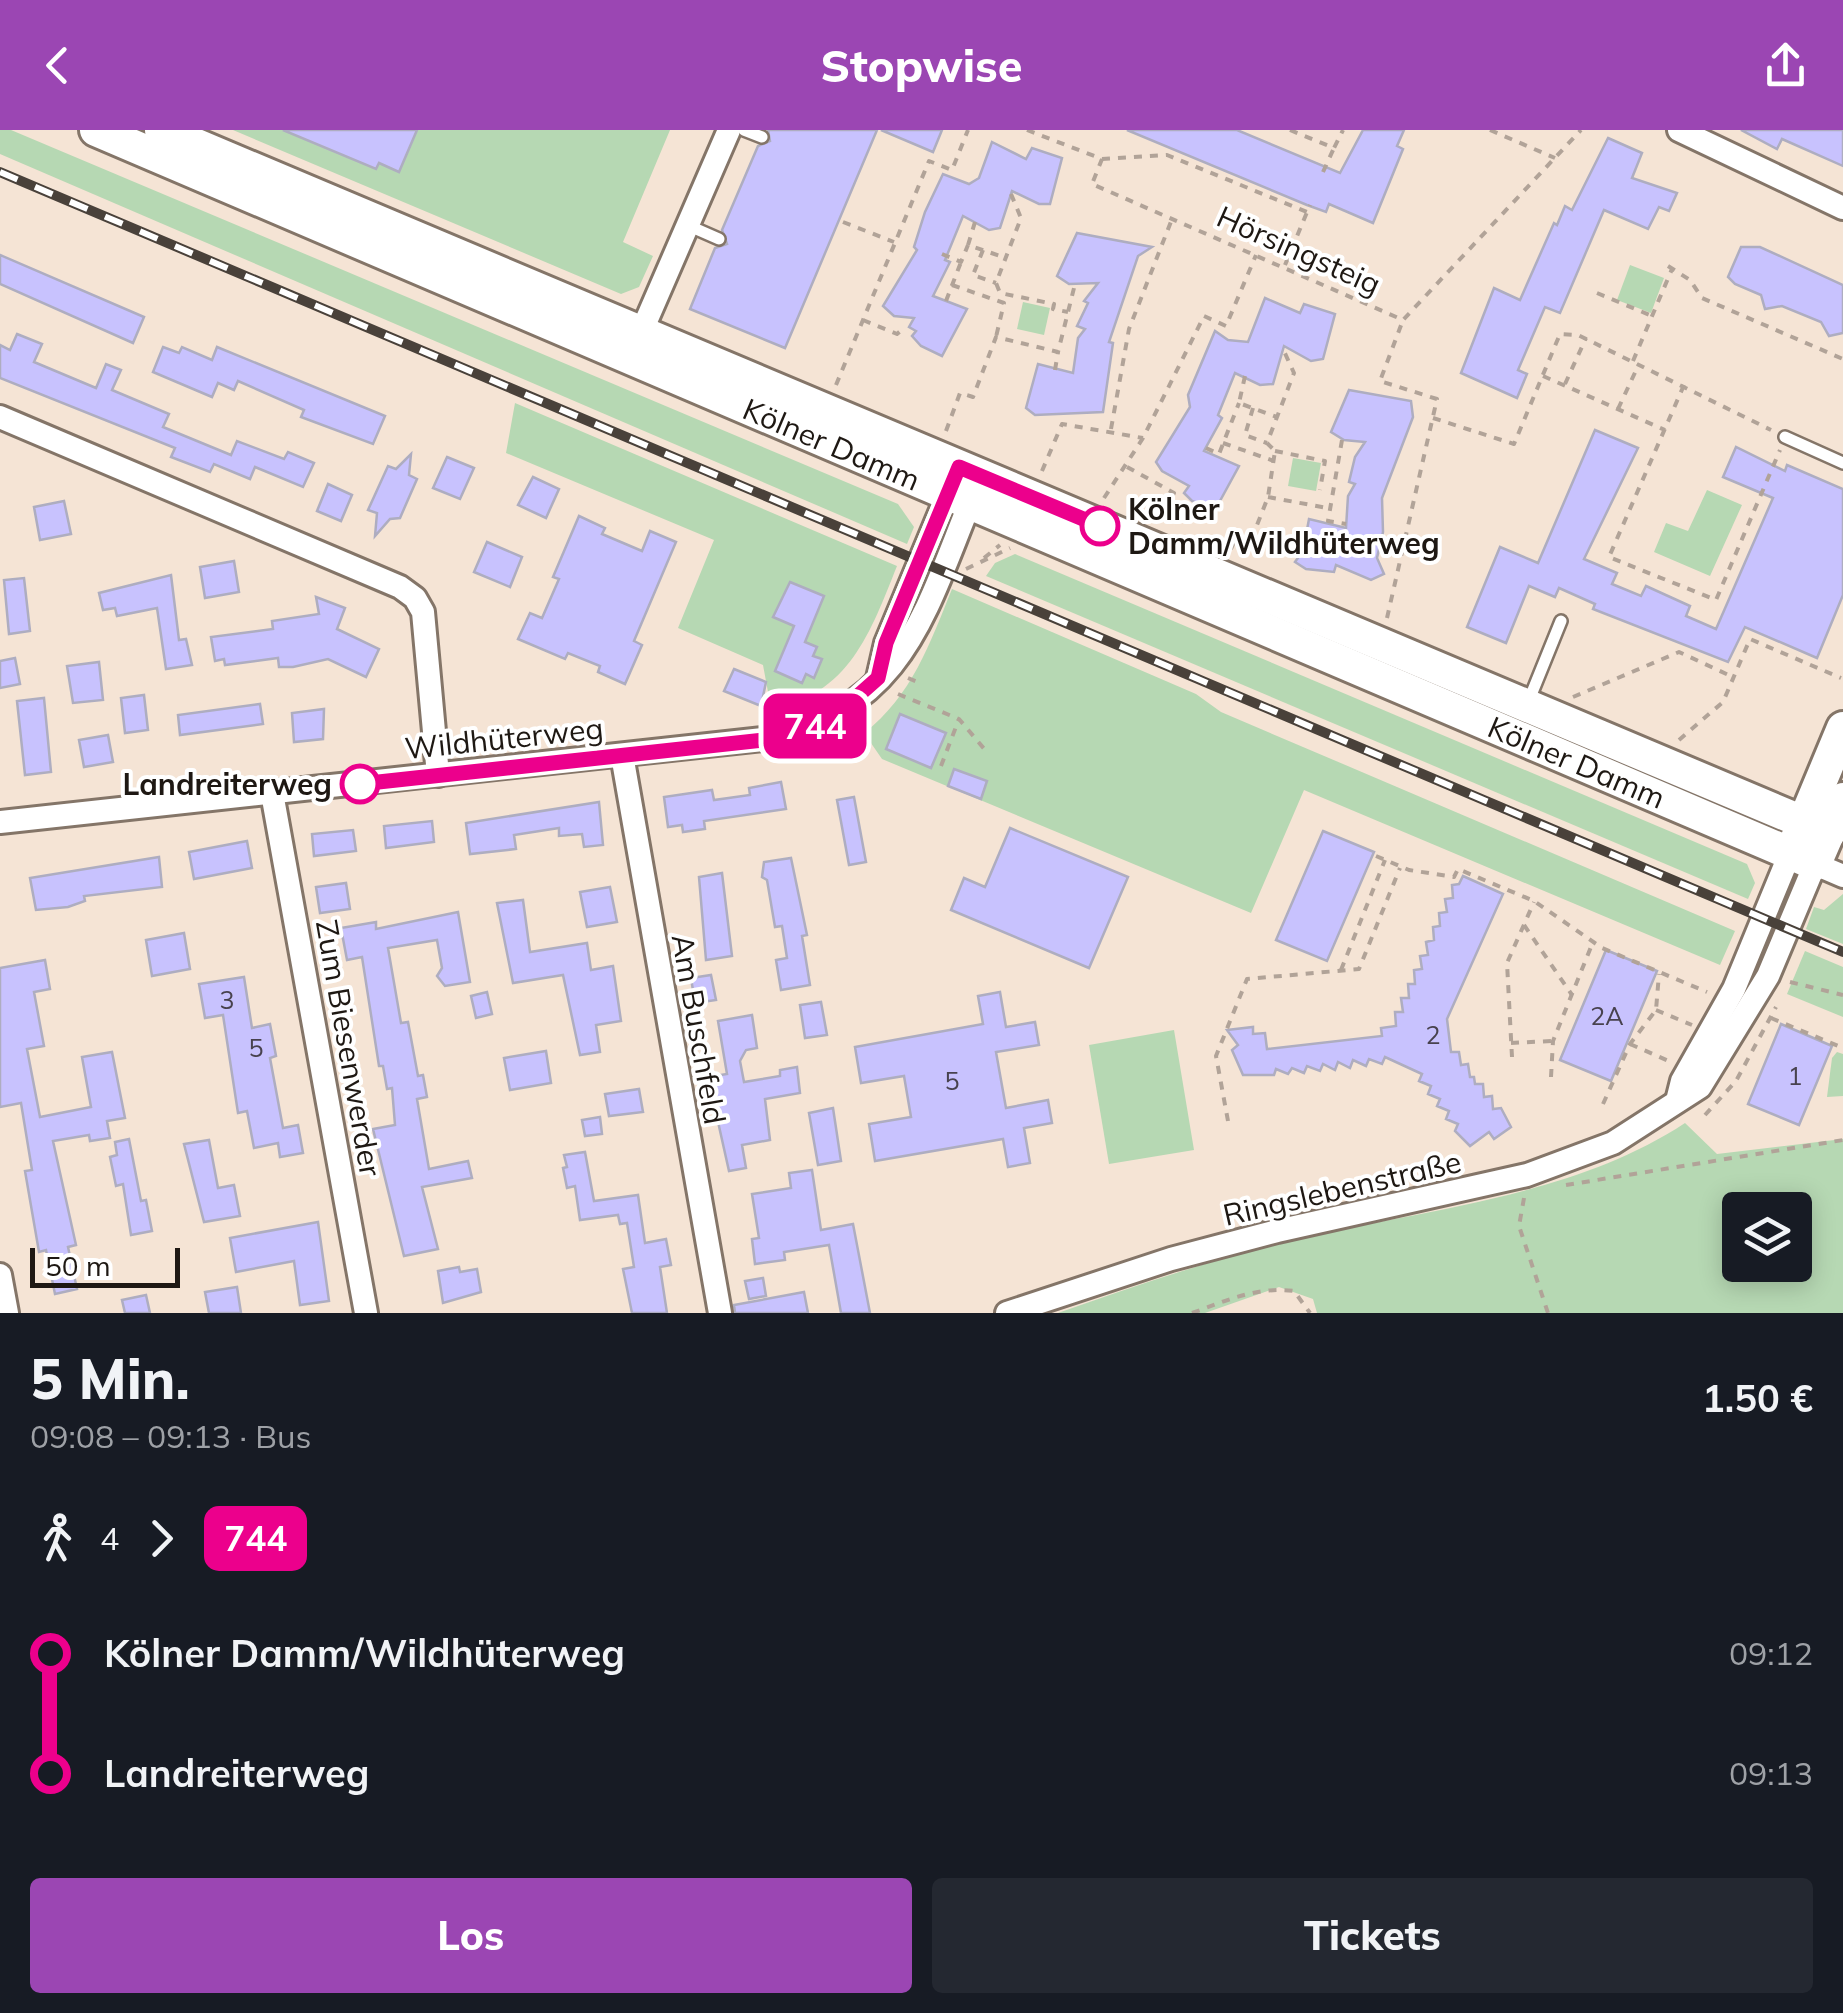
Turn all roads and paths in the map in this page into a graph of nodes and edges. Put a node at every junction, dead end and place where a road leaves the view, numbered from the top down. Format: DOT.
graph roads {
  1 [pos="96,130"];
  2 [pos="161,130"];
  3 [pos="729,130"];
  4 [pos="744,130"];
  5 [pos="968,130"];
  6 [pos="1027,130"];
  7 [pos="1290,130"];
  8 [pos="1343,130"];
  9 [pos="1490,130"];
  10 [pos="1581,130"];
  11 [pos="1678,130"];
  12 [pos="762,138"];
  13 [pos="1334,148"];
  14 [pos="1555,158"];
  15 [pos="1102,159"];
  16 [pos="1324,172"];
  17 [pos="1011,194"];
  18 [pos="1310,205"];
  19 [pos="1843,208"];
  20 [pos="1307,212"];
  21 [pos="1172,219"];
  22 [pos="843,222"];
  23 [pos="975,222"];
  24 [pos="688,225"];
  25 [pos="719,239"];
  26 [pos="895,243"];
  27 [pos="968,245"];
  28 [pos="983,250"];
  29 [pos="942,254"];
  30 [pos="1256,255"];
  31 [pos="1006,258"];
  32 [pos="961,262"];
  33 [pos="1284,267"];
  34 [pos="979,277"];
  35 [pos="996,283"];
  36 [pos="1075,284"];
  37 [pos="952,285"];
  38 [pos="974,292"];
  39 [pos="1006,293"];
  40 [pos="1597,294"];
  41 [pos="946,301"];
  42 [pos="1004,303"];
  43 [pos="1068,312"];
  44 [pos="1652,316"];
  45 [pos="863,320"];
  46 [pos="1403,320"];
  47 [pos="905,327"];
  48 [pos="996,338"];
  49 [pos="1586,338"];
  50 [pos="636,344"];
  51 [pos="1283,349"];
  52 [pos="1058,352"];
  53 [pos="1843,359"];
  54 [pos="1636,362"];
  55 [pos="1055,370"];
  56 [pos="1244,376"];
  57 [pos="1543,376"];
  58 [pos="1564,386"];
  59 [pos="1684,386"];
  60 [pos="834,388"];
  61 [pos="1240,403"];
  62 [pos="1253,408"];
  63 [pos="1618,409"];
  64 [pos="0,417"];
  65 [pos="1277,417"];
  66 [pos="1434,418"];
  67 [pos="1111,429"];
  68 [pos="1665,430"];
  69 [pos="944,435"];
  70 [pos="1250,437"];
  71 [pos="1144,438"];
  72 [pos="1785,438"];
  73 [pos="1342,440"];
  74 [pos="1267,442"];
  75 [pos="1224,443"];
  76 [pos="1206,448"];
  77 [pos="1246,451"];
  78 [pos="1275,451"];
  79 [pos="1274,461"];
  80 [pos="1843,464"];
  81 [pos="1127,466"];
  82 [pos="1040,476"];
  83 [pos="965,484"];
  84 [pos="1320,490"];
  85 [pos="1268,497"];
  86 [pos="1330,508"];
  87 [pos="1098,513"];
  88 [pos="1346,524"];
  89 [pos="1158,526"];
  90 [pos="1001,545"];
  91 [pos="1010,548"];
  92 [pos="1231,548"];
  93 [pos="976,564"];
  94 [pos="954,578"];
  95 [pos="1716,600"];
  96 [pos="1716,608"];
  97 [pos="1561,620"];
  98 [pos="1381,633"];
  99 [pos="1734,677"];
  100 [pos="908,678"];
  101 [pos="1841,678"];
  102 [pos="920,684"];
  103 [pos="898,694"];
  104 [pos="1571,701"];
  105 [pos="1526,706"];
  106 [pos="959,719"];
  107 [pos="1843,728"];
  108 [pos="1674,744"];
  109 [pos="986,751"];
  110 [pos="622,755"];
  111 [pos="941,766"];
  112 [pos="438,775"];
  113 [pos="272,793"];
  114 [pos="1843,798"];
  115 [pos="0,822"];
  116 [pos="1821,848"];
  117 [pos="1376,856"];
  118 [pos="1385,860"];
  119 [pos="1400,866"];
  120 [pos="1534,902"];
  121 [pos="1361,921"];
  122 [pos="1377,923"];
  123 [pos="1524,925"];
  124 [pos="1593,942"];
  125 [pos="1340,970"];
  126 [pos="1660,972"];
  127 [pos="1768,976"];
  128 [pos="1714,994"];
  129 [pos="1572,995"];
  130 [pos="1843,995"];
  131 [pos="1656,1010"];
  132 [pos="1771,1018"];
  133 [pos="1696,1027"];
  134 [pos="1553,1041"];
  135 [pos="1511,1043"];
  136 [pos="1630,1044"];
  137 [pos="1843,1048"];
  138 [pos="1512,1057"];
  139 [pos="1671,1062"];
  140 [pos="1550,1077"];
  141 [pos="1678,1098"];
  142 [pos="1604,1104"];
  143 [pos="1228,1120"];
  144 [pos="1843,1140"];
  145 [pos="1527,1176"];
  146 [pos="0,1276"];
  147 [pos="6,1313"];
  148 [pos="366,1313"];
  149 [pos="720,1313"];
  150 [pos="1007,1313"];
  151 [pos="1192,1313"];
  152 [pos="1310,1313"];
  153 [pos="1548,1313"];
  1 -- 50 [label="street, Kölner Damm"];
  2 -- 50 [label="street, Kölner Damm"];
  3 -- 24 [label="street"];
  4 -- 12 [label="lane"];
  5 -- 26 [label="path"];
  6 -- 15 [label="path"];
  7 -- 13 [label="path"];
  8 -- 13 [label="path"];
  9 -- 14 [label="path"];
  10 -- 14 [label="path, Hörsingsteig"];
  11 -- 19 [label="street"];
  13 -- 16 [label="path"];
  14 -- 46 [label="path, Hörsingsteig"];
  15 -- 20 [label="path"];
  15 -- 21 [label="path, Hörsingsteig"];
  17 -- 31 [label="path"];
  18 -- 20 [label="path"];
  20 -- 33 [label="path"];
  21 -- 30 [label="path, Hörsingsteig"];
  21 -- 67 [label="path"];
  22 -- 26 [label="path"];
  23 -- 27 [label="path"];
  24 -- 25 [label="lane"];
  24 -- 50 [label="street"];
  26 -- 45 [label="path"];
  27 -- 28 [label="path"];
  27 -- 32 [label="path"];
  28 -- 31 [label="path"];
  28 -- 34 [label="path"];
  29 -- 32 [label="path"];
  30 -- 33 [label="path, Hörsingsteig"];
  30 -- 71 [label="path"];
  31 -- 35 [label="path"];
  32 -- 37 [label="path"];
  33 -- 46 [label="path, Hörsingsteig"];
  34 -- 35 [label="path"];
  34 -- 38 [label="path"];
  35 -- 39 [label="path"];
  36 -- 43 [label="path"];
  37 -- 38 [label="path"];
  37 -- 41 [label="path"];
  38 -- 42 [label="path"];
  39 -- 42 [label="path"];
  39 -- 43 [label="path"];
  40 -- 44 [label="path"];
  42 -- 48 [label="path"];
  43 -- 52 [label="path"];
  44 -- 53 [label="path"];
  44 -- 54 [label="path"];
  45 -- 47 [label="path"];
  45 -- 60 [label="path"];
  46 -- 66 [label="path"];
  48 -- 52 [label="path"];
  48 -- 69 [label="path"];
  49 -- 54 [label="path"];
  49 -- 57 [label="path"];
  49 -- 58 [label="path"];
  50 -- 83 [label="street, Kölner Damm"];
  51 -- 65 [label="path"];
  52 -- 55 [label="path"];
  54 -- 59 [label="path"];
  54 -- 63 [label="path"];
  56 -- 61 [label="path"];
  57 -- 58 [label="path"];
  57 -- 66 [label="path"];
  58 -- 63 [label="path"];
  59 -- 68 [label="path"];
  59 -- 72 [label="path"];
  61 -- 62 [label="path"];
  61 -- 75 [label="path"];
  62 -- 65 [label="path"];
  62 -- 70 [label="path"];
  63 -- 68 [label="path"];
  64 -- 112 [label="street"];
  65 -- 74 [label="path"];
  66 -- 98 [label="path"];
  67 -- 71 [label="path"];
  67 -- 82 [label="path"];
  68 -- 95 [label="path"];
  70 -- 74 [label="path"];
  70 -- 77 [label="path"];
  71 -- 81 [label="path"];
  72 -- 80 [label="lane"];
  72 -- 95 [label="path"];
  73 -- 86 [label="path"];
  74 -- 78 [label="path"];
  75 -- 76 [label="path"];
  75 -- 77 [label="path"];
  77 -- 79 [label="path"];
  78 -- 79 [label="path"];
  78 -- 84 [label="path"];
  79 -- 85 [label="path"];
  81 -- 87 [label="path"];
  81 -- 89 [label="path"];
  83 -- 87 [label="street, Kölner Damm"];
  83 -- 110 [label="street, Wildhüterweg"];
  83 -- 116 [label="street, Kölner Damm"];
  85 -- 86 [label="path"];
  85 -- 92 [label="path"];
  86 -- 88 [label="path"];
  87 -- 98 [label="street, Kölner Damm"];
  90 -- 93 [label="path"];
  91 -- 93 [label="path"];
  93 -- 94 [label="path"];
  95 -- 96 [label="path"];
  97 -- 105 [label="lane"];
  98 -- 105 [label="street, Kölner Damm"];
  99 -- 101 [label="path"];
  99 -- 104 [label="path"];
  99 -- 108 [label="path"];
  100 -- 102 [label="path"];
  103 -- 106 [label="path"];
  105 -- 116 [label="street, Kölner Damm"];
  106 -- 109 [label="path"];
  106 -- 111 [label="path"];
  107 -- 116 [label="street"];
  110 -- 112 [label="street, Wildhüterweg"];
  110 -- 149 [label="street, Am Buschfeld"];
  112 -- 113 [label="street, Wildhüterweg"];
  113 -- 115 [label="street, Wildhüterweg"];
  113 -- 148 [label="street, Zum Biesenwerder"];
  114 -- 116 [label="street"];
  116 -- 127 [label="street, Ringslebenstraße"];
  116 -- 141 [label="street"];
  117 -- 118 [label="path"];
  118 -- 119 [label="path"];
  118 -- 121 [label="path"];
  119 -- 120 [label="path"];
  119 -- 122 [label="path"];
  120 -- 123 [label="path"];
  120 -- 124 [label="path"];
  121 -- 122 [label="path"];
  121 -- 125 [label="path"];
  122 -- 125 [label="path"];
  123 -- 129 [label="path"];
  123 -- 135 [label="path"];
  124 -- 126 [label="path"];
  124 -- 129 [label="path"];
  125 -- 143 [label="path"];
  126 -- 128 [label="path"];
  126 -- 131 [label="path"];
  127 -- 130 [label="path"];
  127 -- 141 [label="street, Ringslebenstraße"];
  129 -- 134 [label="path"];
  131 -- 133 [label="path"];
  131 -- 136 [label="path"];
  132 -- 137 [label="path"];
  134 -- 135 [label="path"];
  134 -- 140 [label="path"];
  135 -- 138 [label="path"];
  136 -- 139 [label="path"];
  136 -- 142 [label="path"];
  141 -- 145 [label="street, Ringslebenstraße"];
  144 -- 145 [label="path"];
  145 -- 150 [label="street, Ringslebenstraße"];
  145 -- 153 [label="path"];
  146 -- 147 [label="street"];
  151 -- 152 [label="path"];
}
